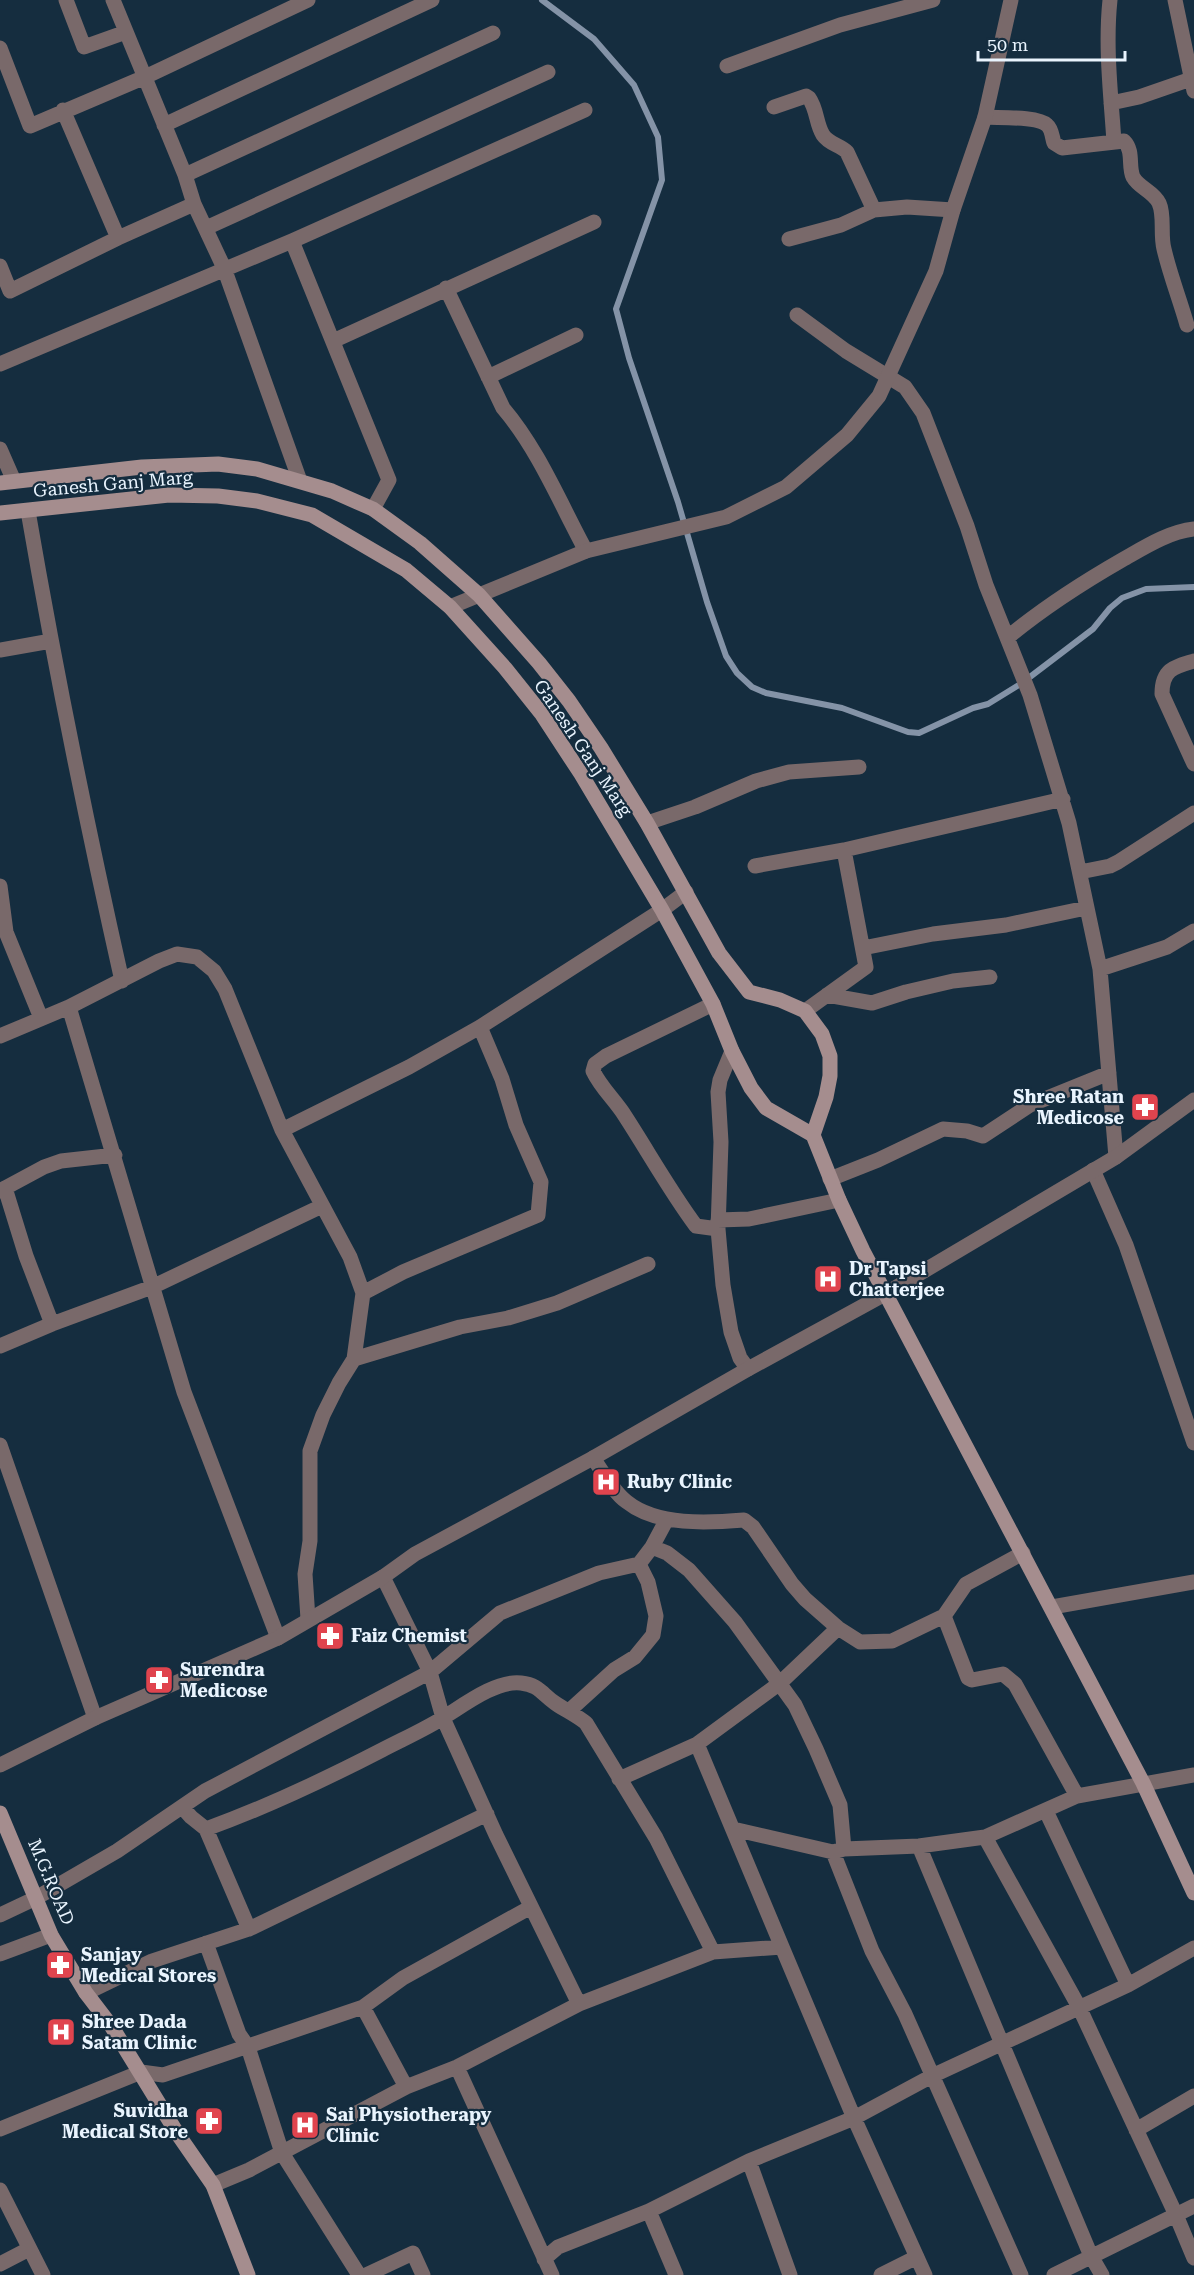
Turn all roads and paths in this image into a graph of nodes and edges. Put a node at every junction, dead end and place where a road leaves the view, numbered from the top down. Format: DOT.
graph roads {
  1 [pos="66,0"];
  2 [pos="308,0"];
  3 [pos="432,0"];
  4 [pos="933,0"];
  5 [pos="1011,0"];
  6 [pos="1110,0"];
  7 [pos="1176,0"];
  8 [pos="116,1"];
  9 [pos="126,32"];
  10 [pos="493,33"];
  11 [pos="0,48"];
  12 [pos="727,66"];
  13 [pos="548,72"];
  14 [pos="145,77"];
  15 [pos="1193,85"];
  16 [pos="1111,103"];
  17 [pos="774,107"];
  18 [pos="63,110"];
  19 [pos="585,110"];
  20 [pos="985,117"];
  21 [pos="164,124"];
  22 [pos="1114,142"];
  23 [pos="184,174"];
  24 [pos="194,204"];
  25 [pos="874,210"];
  26 [pos="953,210"];
  27 [pos="594,222"];
  28 [pos="206,228"];
  29 [pos="118,238"];
  30 [pos="789,239"];
  31 [pos="292,241"];
  32 [pos="0,266"];
  33 [pos="224,268"];
  34 [pos="446,288"];
  35 [pos="797,315"];
  36 [pos="1187,325"];
  37 [pos="576,335"];
  38 [pos="333,340"];
  39 [pos="0,364"];
  40 [pos="488,377"];
  41 [pos="887,377"];
  42 [pos="0,449"];
  43 [pos="300,481"];
  44 [pos="7,482"];
  45 [pos="373,509"];
  46 [pos="28,511"];
  47 [pos="0,513"];
  48 [pos="1194,529"];
  49 [pos="586,551"];
  50 [pos="479,594"];
  51 [pos="450,607"];
  52 [pos="51,641"];
  53 [pos="1010,644"];
  54 [pos="0,650"];
  55 [pos="1194,661"];
  56 [pos="1194,764"];
  57 [pos="859,768"];
  58 [pos="1063,799"];
  59 [pos="1194,813"];
  60 [pos="647,823"];
  61 [pos="844,850"];
  62 [pos="755,866"];
  63 [pos="1080,872"];
  64 [pos="0,886"];
  65 [pos="686,892"];
  66 [pos="1086,908"];
  67 [pos="1,910"];
  68 [pos="662,910"];
  69 [pos="1194,931"];
  70 [pos="863,948"];
  71 [pos="1100,969"];
  72 [pos="990,977"];
  73 [pos="122,981"];
  74 [pos="827,995"];
  75 [pos="713,1004"];
  76 [pos="69,1007"];
  77 [pos="805,1011"];
  78 [pos="41,1018"];
  79 [pos="480,1028"];
  80 [pos="0,1036"];
  81 [pos="732,1050"];
  82 [pos="1109,1072"];
  83 [pos="1194,1100"];
  84 [pos="282,1130"];
  85 [pos="813,1135"];
  86 [pos="115,1155"];
  87 [pos="1116,1157"];
  88 [pos="1093,1170"];
  89 [pos="830,1179"];
  90 [pos="3,1189"];
  91 [pos="839,1200"];
  92 [pos="322,1206"];
  93 [pos="718,1225"];
  94 [pos="648,1264"];
  95 [pos="152,1287"];
  96 [pos="363,1293"];
  97 [pos="885,1294"];
  98 [pos="52,1324"];
  99 [pos="0,1346"];
  100 [pos="354,1359"];
  101 [pos="748,1369"];
  102 [pos="1194,1443"];
  103 [pos="0,1445"];
  104 [pos="593,1458"];
  105 [pos="668,1519"];
  106 [pos="652,1547"];
  107 [pos="1023,1552"];
  108 [pos="639,1564"];
  109 [pos="383,1577"];
  110 [pos="1194,1582"];
  111 [pos="1052,1607"];
  112 [pos="944,1616"];
  113 [pos="308,1620"];
  114 [pos="838,1628"];
  115 [pos="278,1638"];
  116 [pos="430,1672"];
  117 [pos="780,1683"];
  118 [pos="570,1710"];
  119 [pos="95,1718"];
  120 [pos="443,1718"];
  121 [pos="697,1744"];
  122 [pos="0,1765"];
  123 [pos="1194,1775"];
  124 [pos="619,1779"];
  125 [pos="1143,1784"];
  126 [pos="1077,1796"];
  127 [pos="183,1808"];
  128 [pos="1046,1811"];
  129 [pos="0,1813"];
  130 [pos="487,1814"];
  131 [pos="206,1828"];
  132 [pos="733,1829"];
  133 [pos="985,1837"];
  134 [pos="919,1846"];
  135 [pos="838,1851"];
  136 [pos="1194,1893"];
  137 [pos="36,1898"];
  138 [pos="531,1907"];
  139 [pos="0,1915"];
  140 [pos="249,1929"];
  141 [pos="51,1935"];
  142 [pos="206,1943"];
  143 [pos="782,1947"];
  144 [pos="1194,1948"];
  145 [pos="713,1952"];
  146 [pos="0,1954"];
  147 [pos="1128,1985"];
  148 [pos="86,1993"];
  149 [pos="579,2004"];
  150 [pos="363,2007"];
  151 [pos="1079,2007"];
  152 [pos="1002,2044"];
  153 [pos="248,2047"];
  154 [pos="457,2067"];
  155 [pos="141,2072"];
  156 [pos="932,2076"];
  157 [pos="406,2087"];
  158 [pos="1194,2096"];
  159 [pos="854,2118"];
  160 [pos="0,2129"];
  161 [pos="1136,2130"];
  162 [pos="282,2153"];
  163 [pos="749,2161"];
  164 [pos="213,2185"];
  165 [pos="0,2190"];
  166 [pos="1194,2206"];
  167 [pos="649,2211"];
  168 [pos="1176,2216"];
  169 [pos="29,2249"];
  170 [pos="1091,2256"];
  171 [pos="917,2257"];
  172 [pos="1194,2258"];
  173 [pos="544,2259"];
  174 [pos="0,2264"];
  175 [pos="43,2275"];
  176 [pos="248,2275"];
  177 [pos="359,2275"];
  178 [pos="366,2275"];
  179 [pos="423,2275"];
  180 [pos="552,2275"];
  181 [pos="676,2275"];
  182 [pos="790,2275"];
  183 [pos="881,2275"];
  184 [pos="925,2275"];
  185 [pos="1021,2275"];
  186 [pos="1054,2275"];
  187 [pos="1102,2275"];
  1 -- 9 [label="street"];
  2 -- 14 [label="street"];
  3 -- 21 [label="street"];
  4 -- 12 [label="street"];
  5 -- 20 [label="street"];
  6 -- 16 [label="street"];
  7 -- 15 [label="street"];
  8 -- 9 [label="street"];
  9 -- 14 [label="street"];
  10 -- 23 [label="street"];
  11 -- 18 [label="street"];
  13 -- 28 [label="street"];
  14 -- 18 [label="street"];
  14 -- 21 [label="street"];
  15 -- 16 [label="street"];
  16 -- 22 [label="street"];
  17 -- 25 [label="street"];
  18 -- 29 [label="street"];
  19 -- 31 [label="street"];
  20 -- 22 [label="street"];
  20 -- 26 [label="street"];
  21 -- 23 [label="street"];
  22 -- 36 [label="street"];
  23 -- 24 [label="street"];
  24 -- 28 [label="street"];
  24 -- 29 [label="street"];
  25 -- 26 [label="street"];
  25 -- 30 [label="street"];
  26 -- 41 [label="street"];
  27 -- 34 [label="street"];
  28 -- 33 [label="street"];
  29 -- 32 [label="street"];
  31 -- 33 [label="street"];
  31 -- 38 [label="street"];
  33 -- 39 [label="street"];
  33 -- 43 [label="street"];
  34 -- 38 [label="street"];
  34 -- 40 [label="street"];
  35 -- 41 [label="street"];
  37 -- 40 [label="street"];
  38 -- 45 [label="street"];
  40 -- 49 [label="street"];
  41 -- 49 [label="street"];
  41 -- 53 [label="street"];
  42 -- 44 [label="street"];
  43 -- 44 [label="main road"];
  43 -- 45 [label="main road"];
  45 -- 50 [label="main road"];
  46 -- 47 [label="main road, Ganesh Ganj Marg"];
  46 -- 51 [label="main road, Ganesh Ganj Marg"];
  46 -- 52 [label="street"];
  48 -- 53 [label="street"];
  49 -- 50 [label="street"];
  50 -- 51 [label="street"];
  50 -- 60 [label="main road"];
  51 -- 68 [label="main road, Ganesh Ganj Marg"];
  52 -- 54 [label="street"];
  52 -- 73 [label="street"];
  53 -- 58 [label="street"];
  55 -- 56 [label="street"];
  57 -- 60 [label="street"];
  58 -- 61 [label="street"];
  58 -- 63 [label="street"];
  59 -- 63 [label="street"];
  60 -- 65 [label="main road"];
  61 -- 62 [label="street"];
  61 -- 70 [label="street"];
  63 -- 66 [label="street"];
  64 -- 67 [label="street"];
  65 -- 68 [label="street"];
  65 -- 77 [label="main road"];
  66 -- 70 [label="street"];
  66 -- 71 [label="street"];
  67 -- 78 [label="street"];
  68 -- 75 [label="main road, Ganesh Ganj Marg"];
  68 -- 79 [label="street"];
  69 -- 71 [label="street"];
  70 -- 74 [label="street"];
  71 -- 82 [label="street"];
  72 -- 74 [label="street"];
  73 -- 76 [label="street"];
  73 -- 84 [label="street"];
  74 -- 77 [label="street"];
  75 -- 81 [label="main road, Ganesh Ganj Marg"];
  75 -- 93 [label="street"];
  76 -- 78 [label="street"];
  76 -- 86 [label="street"];
  77 -- 85 [label="main road"];
  78 -- 80 [label="street"];
  79 -- 84 [label="street"];
  79 -- 96 [label="street"];
  81 -- 85 [label="main road, Ganesh Ganj Marg"];
  81 -- 93 [label="street"];
  82 -- 87 [label="street"];
  82 -- 89 [label="street"];
  83 -- 87 [label="street"];
  84 -- 92 [label="street"];
  85 -- 89 [label="main road"];
  86 -- 90 [label="street"];
  86 -- 95 [label="street"];
  87 -- 88 [label="street"];
  88 -- 97 [label="street"];
  88 -- 102 [label="street"];
  89 -- 91 [label="main road"];
  90 -- 98 [label="street"];
  91 -- 93 [label="street"];
  91 -- 97 [label="main road"];
  92 -- 95 [label="street"];
  92 -- 96 [label="street"];
  93 -- 101 [label="street"];
  94 -- 100 [label="street"];
  95 -- 98 [label="street"];
  95 -- 115 [label="street"];
  96 -- 100 [label="street"];
  97 -- 101 [label="street"];
  97 -- 107 [label="main road"];
  98 -- 99 [label="street"];
  100 -- 113 [label="street"];
  101 -- 104 [label="street"];
  103 -- 119 [label="street"];
  104 -- 105 [label="street"];
  104 -- 109 [label="street"];
  105 -- 106 [label="street"];
  105 -- 114 [label="street"];
  106 -- 108 [label="street"];
  106 -- 117 [label="street"];
  107 -- 111 [label="main road"];
  107 -- 112 [label="street"];
  108 -- 116 [label="street"];
  108 -- 118 [label="street"];
  109 -- 113 [label="street"];
  109 -- 116 [label="street"];
  110 -- 111 [label="street"];
  111 -- 125 [label="main road"];
  112 -- 114 [label="street"];
  112 -- 126 [label="street"];
  113 -- 115 [label="street"];
  114 -- 117 [label="street"];
  115 -- 119 [label="street"];
  116 -- 120 [label="street"];
  116 -- 127 [label="street"];
  117 -- 121 [label="street"];
  117 -- 135 [label="street"];
  118 -- 120 [label="street"];
  118 -- 124 [label="street"];
  119 -- 122 [label="street"];
  120 -- 130 [label="street"];
  120 -- 131 [label="street"];
  121 -- 124 [label="street"];
  121 -- 132 [label="street"];
  123 -- 125 [label="street"];
  124 -- 145 [label="street"];
  125 -- 126 [label="street"];
  125 -- 136 [label="main road"];
  126 -- 128 [label="street"];
  127 -- 131 [label="street"];
  127 -- 137 [label="street"];
  128 -- 133 [label="street"];
  128 -- 147 [label="street"];
  129 -- 137 [label="main road, M.G.ROAD"];
  130 -- 138 [label="street"];
  130 -- 140 [label="street"];
  131 -- 140 [label="street"];
  132 -- 135 [label="street"];
  132 -- 143 [label="street"];
  133 -- 134 [label="street"];
  133 -- 151 [label="street"];
  134 -- 135 [label="street"];
  134 -- 152 [label="street"];
  135 -- 156 [label="street"];
  137 -- 139 [label="street"];
  137 -- 141 [label="main road, M.G.ROAD"];
  138 -- 149 [label="street"];
  138 -- 150 [label="street"];
  140 -- 142 [label="street"];
  141 -- 146 [label="street"];
  141 -- 148 [label="main road, M.G.ROAD"];
  142 -- 148 [label="street"];
  142 -- 153 [label="street"];
  143 -- 145 [label="street"];
  143 -- 159 [label="street"];
  144 -- 147 [label="street"];
  145 -- 149 [label="street"];
  147 -- 151 [label="street"];
  148 -- 155 [label="main road, M.G.ROAD"];
  149 -- 154 [label="street"];
  150 -- 153 [label="street"];
  150 -- 157 [label="street"];
  151 -- 152 [label="street"];
  151 -- 161 [label="street"];
  152 -- 156 [label="street"];
  152 -- 170 [label="street"];
  153 -- 155 [label="street"];
  153 -- 162 [label="street"];
  154 -- 157 [label="street"];
  154 -- 173 [label="street"];
  155 -- 160 [label="street"];
  155 -- 164 [label="main road, M.G.ROAD"];
  156 -- 159 [label="street"];
  156 -- 185 [label="street"];
  157 -- 162 [label="street"];
  158 -- 161 [label="street"];
  159 -- 163 [label="street"];
  159 -- 171 [label="street"];
  161 -- 168 [label="street"];
  162 -- 164 [label="street"];
  162 -- 177 [label="street"];
  163 -- 167 [label="street"];
  163 -- 182 [label="street"];
  164 -- 176 [label="main road, M.G.ROAD"];
  165 -- 169 [label="street"];
  166 -- 168 [label="street"];
  167 -- 173 [label="street"];
  167 -- 181 [label="street"];
  168 -- 170 [label="street"];
  168 -- 172 [label="street"];
  169 -- 174 [label="street"];
  169 -- 175 [label="street"];
  170 -- 186 [label="street"];
  170 -- 187 [label="street"];
  171 -- 183 [label="street"];
  171 -- 184 [label="street"];
  173 -- 180 [label="street"];
  178 -- 179 [label="street"];
}
